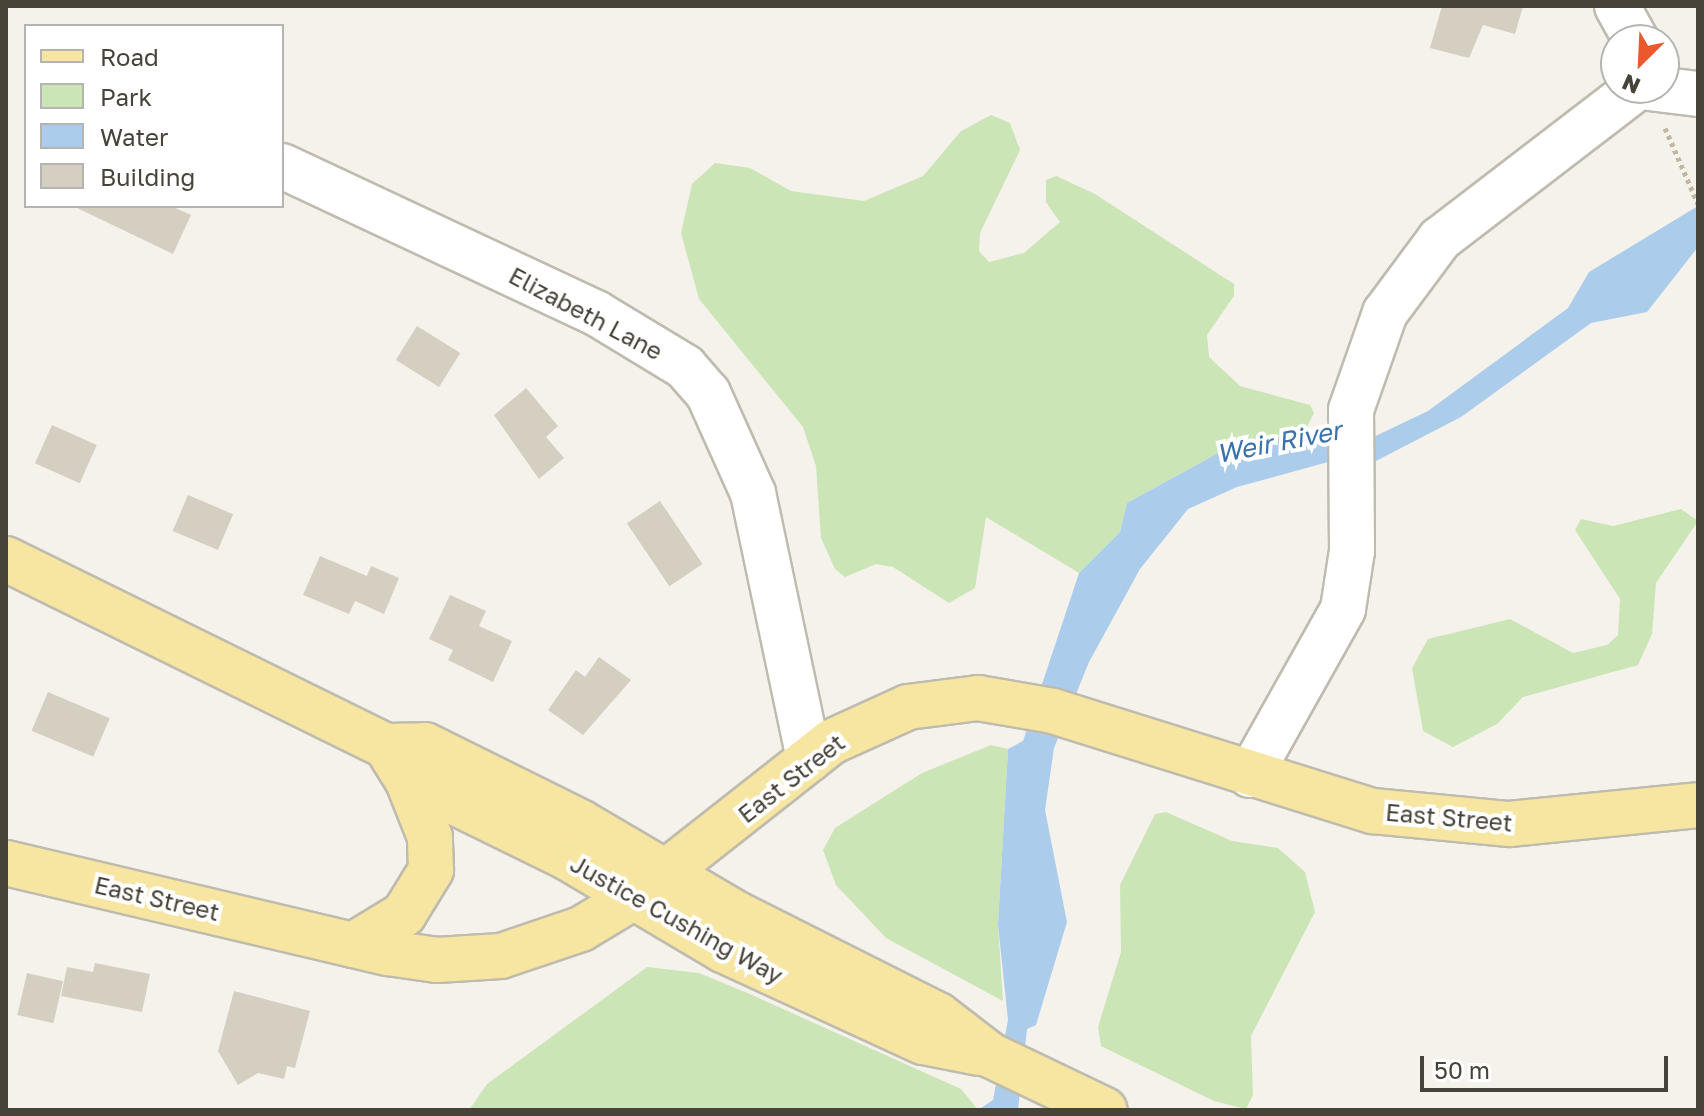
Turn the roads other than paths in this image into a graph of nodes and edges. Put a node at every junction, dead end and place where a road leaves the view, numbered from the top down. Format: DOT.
graph roads {
  1 [pos="1617,6"];
  2 [pos="1627,24"];
  3 [pos="1698,94"];
  4 [pos="1616,104"];
  5 [pos="1656,105"];
  6 [pos="284,167"];
  7 [pos="6,559"];
  8 [pos="809,759"];
  9 [pos="396,762"];
  10 [pos="1250,775"];
  11 [pos="1698,805"];
  12 [pos="6,863"];
  13 [pos="651,885"];
  14 [pos="353,945"];
  15 [pos="1105,1110"];
  1 -- 2 [label="street"];
  3 -- 5 [label="street"];
  4 -- 10 [label="street"];
  6 -- 8 [label="street, Elizabeth Lane"];
  7 -- 9 [label="main road, Justice Cushing Way"];
  8 -- 10 [label="main road, East Street"];
  8 -- 13 [label="main road, East Street"];
  9 -- 13 [label="main road, Justice Cushing Way"];
  9 -- 14 [label="main road"];
  10 -- 11 [label="main road, East Street"];
  12 -- 14 [label="main road, East Street"];
  13 -- 14 [label="main road, East Street"];
  13 -- 15 [label="main road, Justice Cushing Way"];
}
